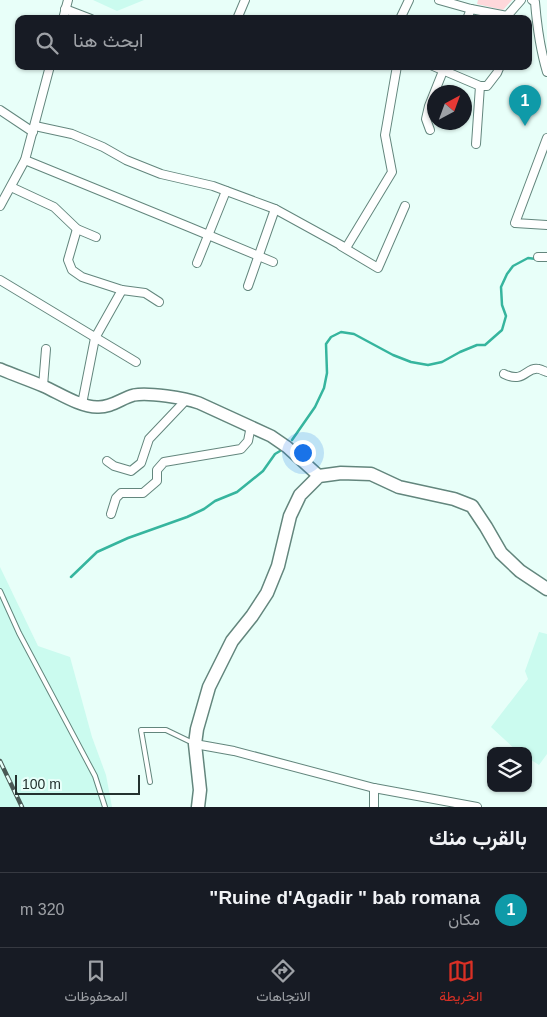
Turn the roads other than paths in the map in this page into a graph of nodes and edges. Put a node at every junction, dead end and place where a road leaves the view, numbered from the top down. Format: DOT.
graph roads {
  1 [pos="68,0"];
  2 [pos="245,0"];
  3 [pos="409,0"];
  4 [pos="439,0"];
  5 [pos="520,0"];
  6 [pos="532,0"];
  7 [pos="472,9"];
  8 [pos="65,10"];
  9 [pos="64,15"];
  10 [pos="79,15"];
  11 [pos="239,15"];
  12 [pos="402,15"];
  13 [pos="469,15"];
  14 [pos="502,15"];
  15 [pos="508,15"];
  16 [pos="49,70"];
  17 [pos="396,70"];
  18 [pos="443,70"];
  19 [pos="448,70"];
  20 [pos="497,70"];
  21 [pos="547,72"];
  22 [pos="437,85"];
  23 [pos="480,86"];
  24 [pos="0,110"];
  25 [pos="34,129"];
  26 [pos="547,138"];
  27 [pos="476,144"];
  28 [pos="25,160"];
  29 [pos="11,187"];
  30 [pos="226,191"];
  31 [pos="3,195"];
  32 [pos="0,206"];
  33 [pos="405,206"];
  34 [pos="275,209"];
  35 [pos="547,225"];
  36 [pos="77,229"];
  37 [pos="209,235"];
  38 [pos="96,237"];
  39 [pos="337,244"];
  40 [pos="259,256"];
  41 [pos="538,257"];
  42 [pos="547,257"];
  43 [pos="274,262"];
  44 [pos="197,263"];
  45 [pos="0,280"];
  46 [pos="248,286"];
  47 [pos="122,290"];
  48 [pos="159,302"];
  49 [pos="95,338"];
  50 [pos="46,349"];
  51 [pos="136,362"];
  52 [pos="0,369"];
  53 [pos="547,372"];
  54 [pos="504,374"];
  55 [pos="43,386"];
  56 [pos="187,399"];
  57 [pos="82,404"];
  58 [pos="250,426"];
  59 [pos="107,462"];
  60 [pos="319,476"];
  61 [pos="112,514"];
  62 [pos="547,589"];
  63 [pos="0,590"];
  64 [pos="195,744"];
  65 [pos="150,782"];
  66 [pos="374,788"];
  67 [pos="105,807"];
  68 [pos="198,807"];
  69 [pos="374,807"];
  70 [pos="477,807"];
  1 -- 8 [label="street"];
  2 -- 11 [label="street"];
  3 -- 12 [label="street"];
  4 -- 7 [label="street"];
  5 -- 15 [label="street"];
  6 -- 21 [label="street"];
  7 -- 13 [label="street"];
  7 -- 14 [label="street"];
  8 -- 9 [label="street"];
  8 -- 10 [label="street"];
  16 -- 25 [label="street"];
  17 -- 39 [label="street"];
  18 -- 22 [label="street"];
  19 -- 23 [label="street"];
  20 -- 23 [label="street"];
  23 -- 27 [label="street"];
  24 -- 25 [label="street"];
  25 -- 28 [label="street"];
  25 -- 30 [label="street"];
  26 -- 35 [label="street"];
  28 -- 29 [label="street"];
  28 -- 37 [label="street"];
  29 -- 31 [label="street"];
  29 -- 36 [label="street"];
  30 -- 34 [label="street"];
  30 -- 37 [label="street"];
  31 -- 32 [label="street"];
  33 -- 39 [label="street"];
  34 -- 39 [label="street"];
  34 -- 40 [label="street"];
  36 -- 38 [label="street"];
  36 -- 47 [label="street"];
  37 -- 40 [label="street"];
  37 -- 44 [label="street"];
  40 -- 43 [label="street"];
  40 -- 46 [label="street"];
  41 -- 42 [label="street"];
  45 -- 49 [label="street"];
  47 -- 48 [label="street"];
  47 -- 49 [label="street"];
  49 -- 51 [label="street"];
  49 -- 57 [label="street"];
  50 -- 55 [label="street"];
  52 -- 55 [label="main road"];
  53 -- 54 [label="street"];
  55 -- 57 [label="main road"];
  56 -- 57 [label="main road"];
  56 -- 58 [label="main road"];
  56 -- 59 [label="street"];
  58 -- 60 [label="main road"];
  58 -- 61 [label="street"];
  60 -- 62 [label="main road"];
  60 -- 64 [label="main road"];
  63 -- 67 [label="lane"];
  64 -- 65 [label="lane"];
  64 -- 66 [label="street"];
  64 -- 68 [label="main road"];
  66 -- 69 [label="street"];
  66 -- 70 [label="street"];
}
